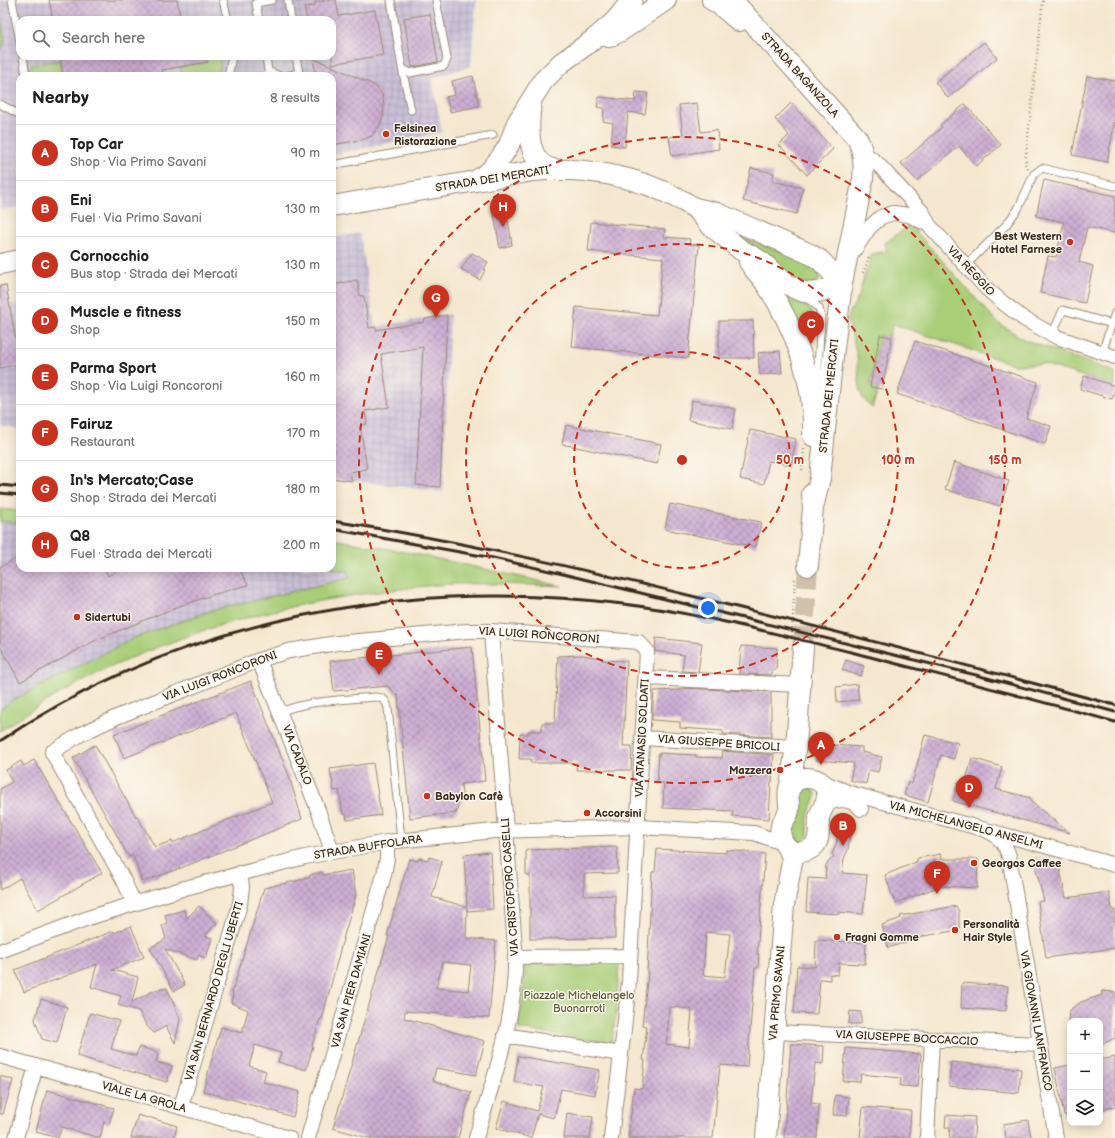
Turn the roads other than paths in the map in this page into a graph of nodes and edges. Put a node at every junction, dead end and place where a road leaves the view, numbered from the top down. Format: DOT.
graph roads {
  1 [pos="12,0"];
  2 [pos="223,0"];
  3 [pos="272,0"];
  4 [pos="288,0"];
  5 [pos="391,0"];
  6 [pos="436,0"];
  7 [pos="632,0"];
  8 [pos="666,0"];
  9 [pos="712,0"];
  10 [pos="732,0"];
  11 [pos="227,16"];
  12 [pos="258,16"];
  13 [pos="290,16"];
  14 [pos="16,21"];
  15 [pos="772,44"];
  16 [pos="585,46"];
  17 [pos="24,60"];
  18 [pos="231,60"];
  19 [pos="267,60"];
  20 [pos="297,60"];
  21 [pos="402,68"];
  22 [pos="25,72"];
  23 [pos="229,72"];
  24 [pos="270,72"];
  25 [pos="299,72"];
  26 [pos="531,99"];
  27 [pos="0,104"];
  28 [pos="410,110"];
  29 [pos="16,113"];
  30 [pos="493,135"];
  31 [pos="863,152"];
  32 [pos="336,164"];
  33 [pos="560,170"];
  34 [pos="467,182"];
  35 [pos="1115,186"];
  36 [pos="336,205"];
  37 [pos="695,208"];
  38 [pos="929,225"];
  39 [pos="740,249"];
  40 [pos="16,261"];
  41 [pos="846,262"];
  42 [pos="0,264"];
  43 [pos="966,265"];
  44 [pos="842,283"];
  45 [pos="788,284"];
  46 [pos="1115,313"];
  47 [pos="1112,324"];
  48 [pos="1052,335"];
  49 [pos="1109,355"];
  50 [pos="813,416"];
  51 [pos="813,508"];
  52 [pos="802,568"];
  53 [pos="491,631"];
  54 [pos="640,642"];
  55 [pos="797,643"];
  56 [pos="259,660"];
  57 [pos="646,678"];
  58 [pos="800,685"];
  59 [pos="280,712"];
  60 [pos="642,738"];
  61 [pos="796,747"];
  62 [pos="819,781"];
  63 [pos="789,789"];
  64 [pos="823,808"];
  65 [pos="861,810"];
  66 [pos="785,819"];
  67 [pos="637,827"];
  68 [pos="986,830"];
  69 [pos="506,831"];
  70 [pos="750,833"];
  71 [pos="394,841"];
  72 [pos="1027,841"];
  73 [pos="788,849"];
  74 [pos="332,851"];
  75 [pos="1008,856"];
  76 [pos="1115,864"];
  77 [pos="240,873"];
  78 [pos="134,903"];
  79 [pos="0,951"];
  80 [pos="630,956"];
  81 [pos="515,957"];
  82 [pos="774,1032"];
  83 [pos="505,1035"];
  84 [pos="932,1039"];
  85 [pos="1040,1044"];
  86 [pos="621,1054"];
  87 [pos="0,1056"];
  88 [pos="36,1066"];
  89 [pos="181,1107"];
  90 [pos="16,1138"];
  91 [pos="289,1138"];
  92 [pos="308,1138"];
  93 [pos="476,1138"];
  94 [pos="611,1138"];
  95 [pos="766,1138"];
  96 [pos="927,1138"];
  97 [pos="1056,1138"];
  1 -- 14 [label="lane"];
  2 -- 11 [label="lane"];
  3 -- 12 [label="lane"];
  4 -- 13 [label="lane"];
  5 -- 21 [label="lane"];
  6 -- 21 [label="lane"];
  7 -- 16 [label="street"];
  8 -- 16 [label="street"];
  9 -- 15 [label="street"];
  10 -- 15 [label="street, STRADA BAGANZOLA"];
  15 -- 31 [label="street, STRADA BAGANZOLA"];
  16 -- 26 [label="street"];
  17 -- 22 [label="lane"];
  18 -- 23 [label="lane"];
  19 -- 24 [label="lane"];
  20 -- 25 [label="lane"];
  21 -- 28 [label="lane"];
  26 -- 33 [label="street"];
  26 -- 34 [label="street"];
  27 -- 29 [label="lane"];
  30 -- 32 [label="lane"];
  31 -- 38 [label="street, STRADA BAGANZOLA"];
  31 -- 41 [label="street, STRADA BAGANZOLA"];
  33 -- 34 [label="street, STRADA DEI MERCATI"];
  33 -- 37 [label="street, STRADA DEI MERCATI"];
  34 -- 36 [label="street, STRADA DEI MERCATI"];
  35 -- 43 [label="lane"];
  37 -- 39 [label="street, STRADA DEI MERCATI"];
  37 -- 44 [label="street, STRADA DEI MERCATI"];
  38 -- 41 [label="street, VIA REGGIO"];
  38 -- 43 [label="street, VIA REGGIO"];
  39 -- 45 [label="street, STRADA DEI MERCATI"];
  39 -- 50 [label="street, STRADA DEI MERCATI"];
  40 -- 42 [label="street"];
  41 -- 44 [label="street, STRADA BAGANZOLA"];
  43 -- 48 [label="street, VIA REGGIO"];
  44 -- 45 [label="street, STRADA DEI MERCATI"];
  44 -- 51 [label="street, STRADA DEI MERCATI"];
  45 -- 50 [label="lane"];
  46 -- 47 [label="lane"];
  47 -- 48 [label="lane"];
  47 -- 49 [label="lane"];
  48 -- 49 [label="street, VIA REGGIO"];
  50 -- 51 [label="street, STRADA DEI MERCATI"];
  51 -- 52 [label="street, STRADA DEI MERCATI"];
  53 -- 54 [label="street, VIA LUIGI RONCORONI"];
  53 -- 56 [label="street, VIA LUIGI RONCORONI"];
  53 -- 69 [label="street, VIA CRISTOFORO CASELLI"];
  54 -- 57 [label="street, VIA ATANASIO SOLDATI"];
  55 -- 58 [label="street, VIA PRIMO SAVANI"];
  56 -- 59 [label="street, VIA CADALO"];
  56 -- 78 [label="street, VIA LUIGI RONCORONI"];
  57 -- 58 [label="street"];
  57 -- 60 [label="street, VIA ATANASIO SOLDATI"];
  58 -- 61 [label="street, VIA PRIMO SAVANI"];
  59 -- 71 [label="lane"];
  59 -- 74 [label="street, VIA CADALO"];
  60 -- 61 [label="street, VIA GIUSEPPE BRICOLI"];
  60 -- 67 [label="street, VIA ATANASIO SOLDATI"];
  61 -- 62 [label="street"];
  61 -- 63 [label="street, VIA PRIMO SAVANI"];
  62 -- 63 [label="street"];
  62 -- 64 [label="street"];
  62 -- 68 [label="street, VIA MICHELANGELO ANSELMI"];
  63 -- 66 [label="street, VIA PRIMO SAVANI"];
  64 -- 65 [label="street"];
  64 -- 73 [label="street"];
  66 -- 70 [label="street, STRADA BUFFOLARA"];
  66 -- 73 [label="street, VIA PRIMO SAVANI"];
  67 -- 69 [label="street, STRADA BUFFOLARA"];
  67 -- 70 [label="street, STRADA BUFFOLARA"];
  67 -- 80 [label="street, VIA ATANASIO SOLDATI"];
  68 -- 72 [label="street, VIA MICHELANGELO ANSELMI"];
  68 -- 75 [label="street, VIA GIOVANNI LANFRANCO"];
  69 -- 71 [label="street, STRADA BUFFOLARA"];
  69 -- 81 [label="street, VIA CRISTOFORO CASELLI"];
  70 -- 73 [label="street, STRADA BUFFOLARA"];
  71 -- 74 [label="street, STRADA BUFFOLARA"];
  71 -- 92 [label="street, VIA SAN PIER DAMIANI"];
  72 -- 75 [label="street"];
  72 -- 76 [label="street, VIA MICHELANGELO ANSELMI"];
  73 -- 82 [label="street, VIA PRIMO SAVANI"];
  74 -- 77 [label="street, STRADA BUFFOLARA"];
  75 -- 85 [label="street, VIA GIOVANNI LANFRANCO"];
  77 -- 78 [label="street, STRADA BUFFOLARA"];
  77 -- 89 [label="street, VIA SAN BERNARDO DEGLI UBERTI"];
  78 -- 79 [label="street, STRADA BUFFOLARA"];
  80 -- 81 [label="street"];
  80 -- 86 [label="street"];
  81 -- 83 [label="street, VIA CRISTOFORO CASELLI"];
  82 -- 84 [label="street, VIA GIUSEPPE BOCCACCIO"];
  82 -- 95 [label="street, VIA PRIMO SAVANI"];
  83 -- 86 [label="street"];
  83 -- 93 [label="street, VIA CRISTOFORO CASELLI"];
  84 -- 85 [label="street, VIA GIUSEPPE BOCCACCIO"];
  84 -- 96 [label="street"];
  85 -- 97 [label="street, VIA GIOVANNI LANFRANCO"];
  86 -- 94 [label="street"];
  87 -- 88 [label="street, VIALE LA GROLA"];
  88 -- 89 [label="street, VIALE LA GROLA"];
  88 -- 90 [label="street"];
  89 -- 91 [label="street, VIALE LA GROLA"];
}
